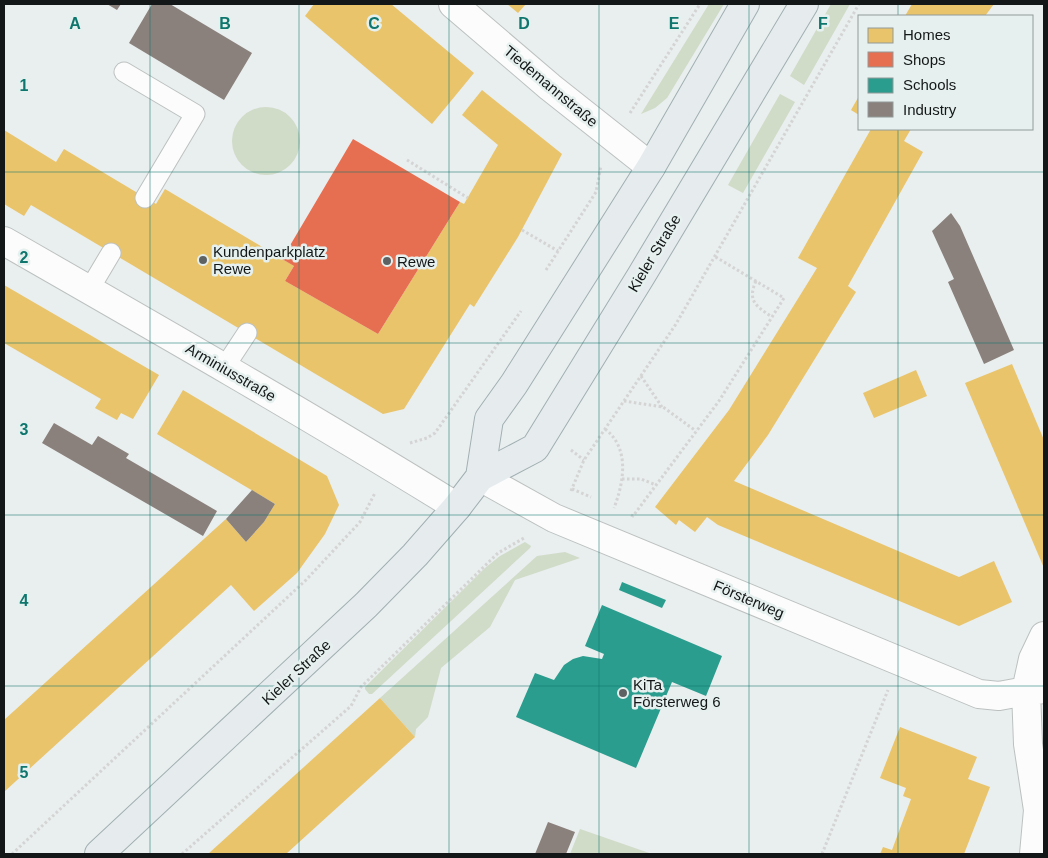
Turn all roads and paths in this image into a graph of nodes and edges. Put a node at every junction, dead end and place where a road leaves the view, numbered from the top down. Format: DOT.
graph roads {
  1 [pos="453,4"];
  2 [pos="700,4"];
  3 [pos="745,4"];
  4 [pos="804,4"];
  5 [pos="859,4"];
  6 [pos="124,72"];
  7 [pos="625,119"];
  8 [pos="407,160"];
  9 [pos="603,160"];
  10 [pos="651,167"];
  11 [pos="145,198"];
  12 [pos="468,198"];
  13 [pos="522,230"];
  14 [pos="4,241"];
  15 [pos="558,251"];
  16 [pos="111,253"];
  17 [pos="714,256"];
  18 [pos="544,275"];
  19 [pos="756,282"];
  20 [pos="89,290"];
  21 [pos="524,307"];
  22 [pos="772,317"];
  23 [pos="247,333"];
  24 [pos="224,368"];
  25 [pos="641,376"];
  26 [pos="624,400"];
  27 [pos="663,407"];
  28 [pos="606,429"];
  29 [pos="696,431"];
  30 [pos="405,446"];
  31 [pos="570,450"];
  32 [pos="584,460"];
  33 [pos="480,477"];
  34 [pos="622,479"];
  35 [pos="656,485"];
  36 [pos="572,489"];
  37 [pos="376,491"];
  38 [pos="568,496"];
  39 [pos="597,500"];
  40 [pos="606,504"];
  41 [pos="457,507"];
  42 [pos="614,508"];
  43 [pos="620,511"];
  44 [pos="626,514"];
  45 [pos="530,535"];
  46 [pos="1044,636"];
  47 [pos="899,662"];
  48 [pos="1035,690"];
  49 [pos="12,854"];
  50 [pos="99,854"];
  51 [pos="182,854"];
  52 [pos="822,854"];
  53 [pos="1034,854"];
  1 -- 10 [label="street, Tiedemannstraße"];
  2 -- 7 [label="path"];
  3 -- 10 [label="main road, Kieler Straße"];
  4 -- 33 [label="main road, Kieler Straße"];
  5 -- 17 [label="path"];
  6 -- 11 [label="lane"];
  8 -- 12 [label="path"];
  9 -- 15 [label="path"];
  10 -- 33 [label="main road, Kieler Straße"];
  13 -- 15 [label="path"];
  14 -- 20 [label="street, Arminiusstraße"];
  15 -- 18 [label="path"];
  16 -- 20 [label="lane"];
  17 -- 19 [label="path"];
  17 -- 25 [label="path"];
  19 -- 22 [label="path"];
  19 -- 22 [label="path"];
  20 -- 24 [label="street, Arminiusstraße"];
  21 -- 30 [label="path"];
  22 -- 29 [label="path"];
  23 -- 24 [label="lane"];
  24 -- 41 [label="street, Arminiusstraße"];
  25 -- 26 [label="path"];
  25 -- 27 [label="path"];
  26 -- 27 [label="path"];
  26 -- 28 [label="path"];
  27 -- 29 [label="path"];
  28 -- 32 [label="path"];
  28 -- 34 [label="path"];
  29 -- 35 [label="path"];
  31 -- 32 [label="path"];
  32 -- 36 [label="path"];
  33 -- 41 [label="main road, Kieler Straße"];
  33 -- 47 [label="street, Försterweg"];
  34 -- 35 [label="path"];
  34 -- 42 [label="path"];
  35 -- 44 [label="path"];
  36 -- 38 [label="path"];
  36 -- 39 [label="path"];
  37 -- 49 [label="path"];
  40 -- 42 [label="path"];
  41 -- 50 [label="main road, Kieler Straße"];
  42 -- 43 [label="path"];
  45 -- 51 [label="path"];
  46 -- 48 [label="street"];
  47 -- 48 [label="street, Försterweg"];
  47 -- 52 [label="path"];
  48 -- 53 [label="street"];
}
